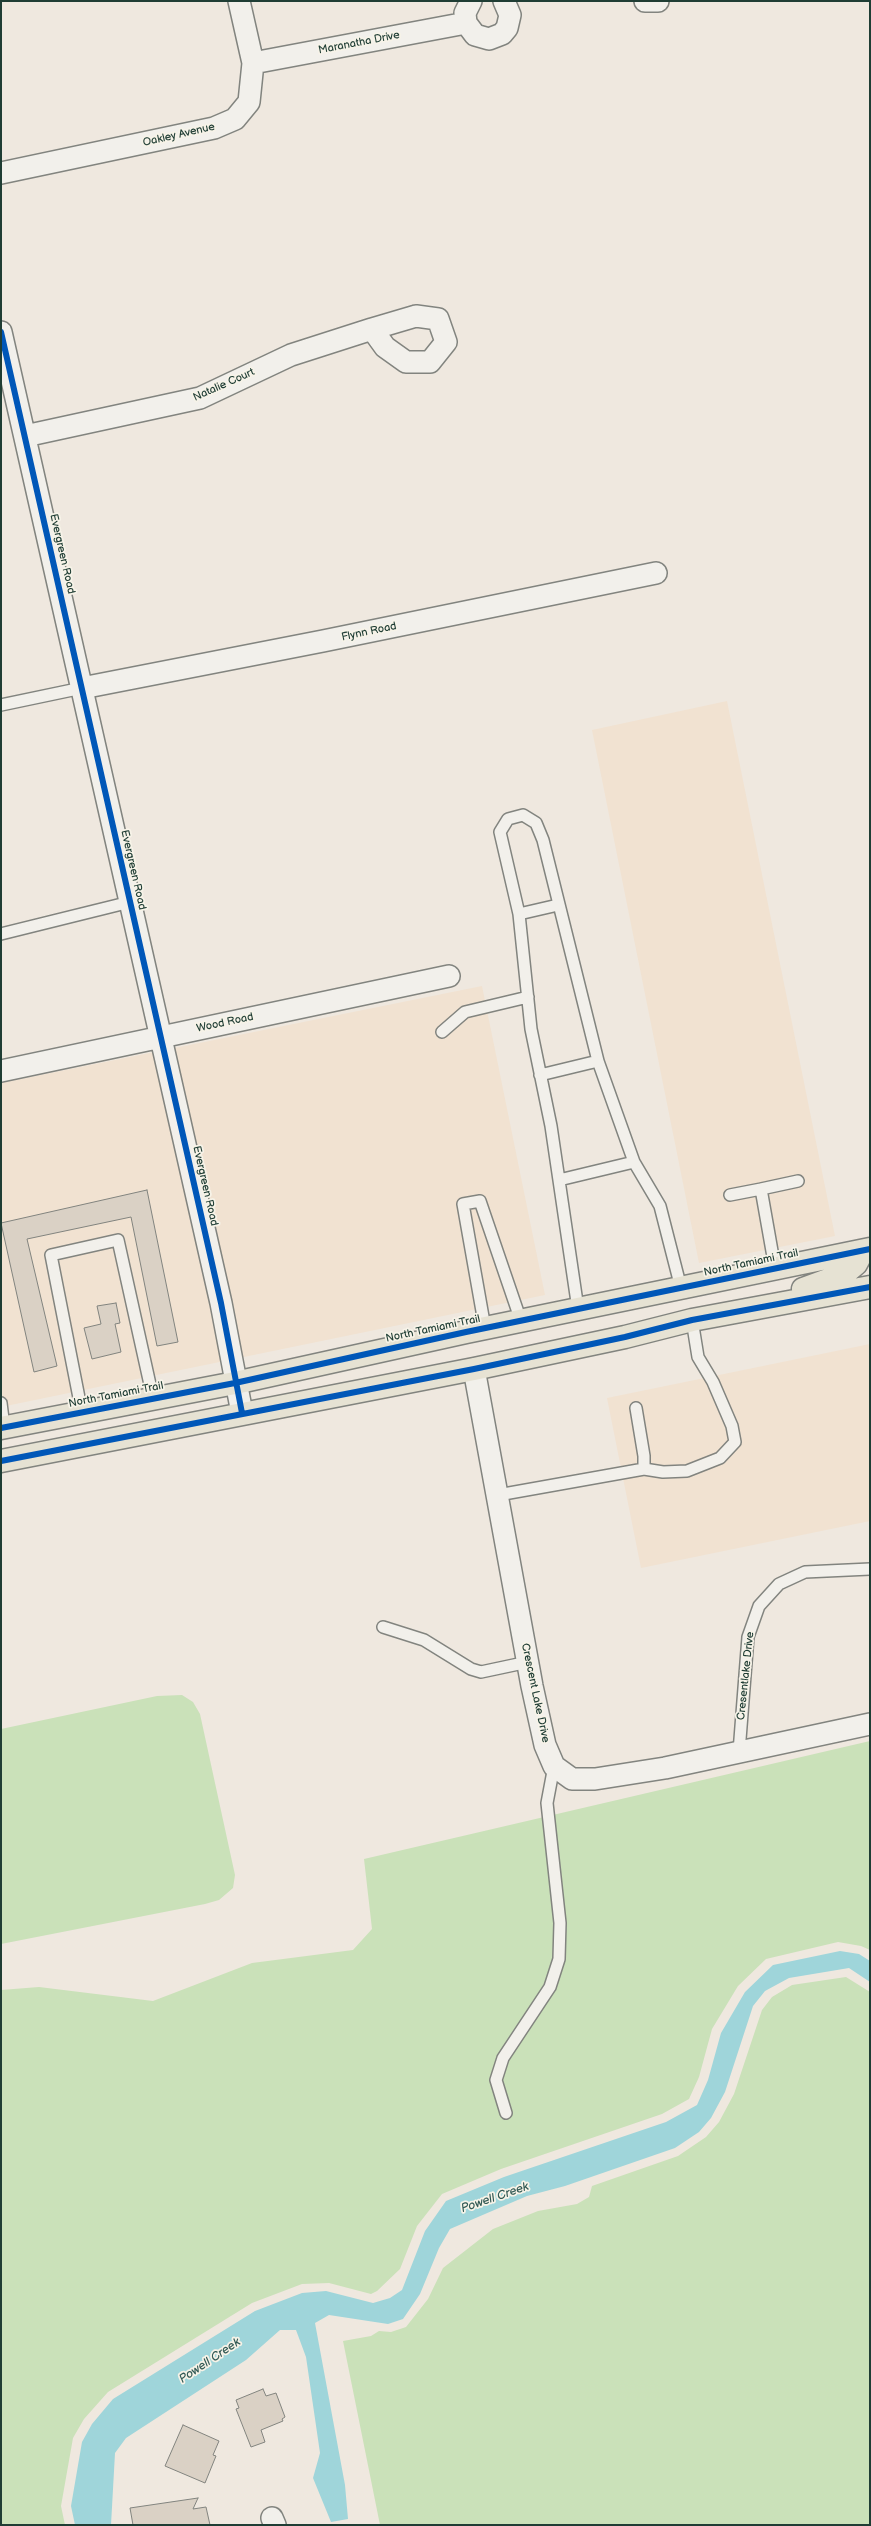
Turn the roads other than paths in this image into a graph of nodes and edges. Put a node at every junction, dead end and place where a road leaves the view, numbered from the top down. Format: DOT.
graph roads {
  1 [pos="239,1"];
  2 [pos="471,1"];
  3 [pos="504,1"];
  4 [pos="645,1"];
  5 [pos="658,1"];
  6 [pos="466,23"];
  7 [pos="253,63"];
  8 [pos="1,173"];
  9 [pos="372,329"];
  10 [pos="1,332"];
  11 [pos="10,410"];
  12 [pos="25,436"];
  13 [pos="656,573"];
  14 [pos="82,688"];
  15 [pos="1,705"];
  16 [pos="130,902"];
  17 [pos="558,905"];
  18 [pos="519,914"];
  19 [pos="1,934"];
  20 [pos="449,976"];
  21 [pos="528,997"];
  22 [pos="442,1032"];
  23 [pos="161,1037"];
  24 [pos="598,1061"];
  25 [pos="1,1071"];
  26 [pos="540,1075"];
  27 [pos="634,1162"];
  28 [pos="559,1180"];
  29 [pos="798,1181"];
  30 [pos="761,1189"];
  31 [pos="730,1194"];
  32 [pos="867,1250"];
  33 [pos="776,1268"];
  34 [pos="870,1287"];
  35 [pos="681,1288"];
  36 [pos="781,1305"];
  37 [pos="578,1309"];
  38 [pos="692,1320"];
  39 [pos="521,1321"];
  40 [pos="485,1328"];
  41 [pos="474,1369"];
  42 [pos="235,1382"];
  43 [pos="153,1398"];
  44 [pos="1,1403"];
  45 [pos="636,1408"];
  46 [pos="82,1413"];
  47 [pos="242,1413"];
  48 [pos="3,1428"];
  49 [pos="1,1461"];
  50 [pos="644,1469"];
  51 [pos="498,1495"];
  52 [pos="870,1569"];
  53 [pos="383,1628"];
  54 [pos="528,1662"];
  55 [pos="870,1724"];
  56 [pos="739,1752"];
  57 [pos="554,1766"];
  58 [pos="506,2113"];
  1 -- 7 [label="street, Oakley Avenue"];
  2 -- 6 [label="street"];
  3 -- 6 [label="street"];
  4 -- 5 [label="street"];
  6 -- 7 [label="street, Maranatha Drive"];
  7 -- 8 [label="street, Oakley Avenue"];
  9 -- 12 [label="street, Natalie Court"];
  10 -- 11 [label="street, Evergreen Road"];
  11 -- 12 [label="street, Evergreen Road"];
  12 -- 14 [label="street, Evergreen Road"];
  13 -- 14 [label="street, Flynn Road"];
  14 -- 15 [label="lane"];
  14 -- 16 [label="street, Evergreen Road"];
  16 -- 19 [label="lane"];
  16 -- 23 [label="street, Evergreen Road"];
  17 -- 18 [label="lane"];
  17 -- 18 [label="lane"];
  17 -- 24 [label="lane"];
  18 -- 21 [label="lane"];
  20 -- 23 [label="street, Wood Road"];
  21 -- 22 [label="lane"];
  21 -- 26 [label="lane"];
  23 -- 25 [label="street, Wood Road"];
  23 -- 42 [label="street, Evergreen Road"];
  24 -- 26 [label="lane"];
  24 -- 27 [label="lane"];
  26 -- 28 [label="lane"];
  27 -- 28 [label="lane"];
  27 -- 35 [label="lane"];
  28 -- 37 [label="lane"];
  29 -- 30 [label="lane"];
  30 -- 31 [label="lane"];
  30 -- 33 [label="lane"];
  32 -- 33 [label="main road, North Tamiami Trail"];
  32 -- 36 [label="main road"];
  33 -- 35 [label="main road, North Tamiami Trail"];
  34 -- 36 [label="main road"];
  35 -- 37 [label="main road, North Tamiami Trail"];
  36 -- 38 [label="main road"];
  37 -- 39 [label="main road, North Tamiami Trail"];
  38 -- 41 [label="main road"];
  38 -- 50 [label="lane"];
  39 -- 40 [label="main road, North Tamiami Trail"];
  39 -- 40 [label="lane"];
  40 -- 42 [label="main road, North Tamiami Trail"];
  41 -- 47 [label="main road"];
  41 -- 51 [label="street, Crescent Lake Drive"];
  42 -- 43 [label="main road, North Tamiami Trail"];
  42 -- 47 [label="street, Evergreen Road"];
  43 -- 46 [label="main road, North Tamiami Trail"];
  43 -- 46 [label="lane"];
  44 -- 48 [label="lane"];
  45 -- 50 [label="lane"];
  46 -- 48 [label="main road, North Tamiami Trail"];
  47 -- 49 [label="main road"];
  50 -- 51 [label="lane"];
  51 -- 54 [label="street, Crescent Lake Drive"];
  52 -- 56 [label="lane, Cresentlake Drive"];
  53 -- 54 [label="lane"];
  54 -- 57 [label="street, Crescent Lake Drive"];
  55 -- 56 [label="street"];
  56 -- 57 [label="street"];
  57 -- 58 [label="lane"];
}
